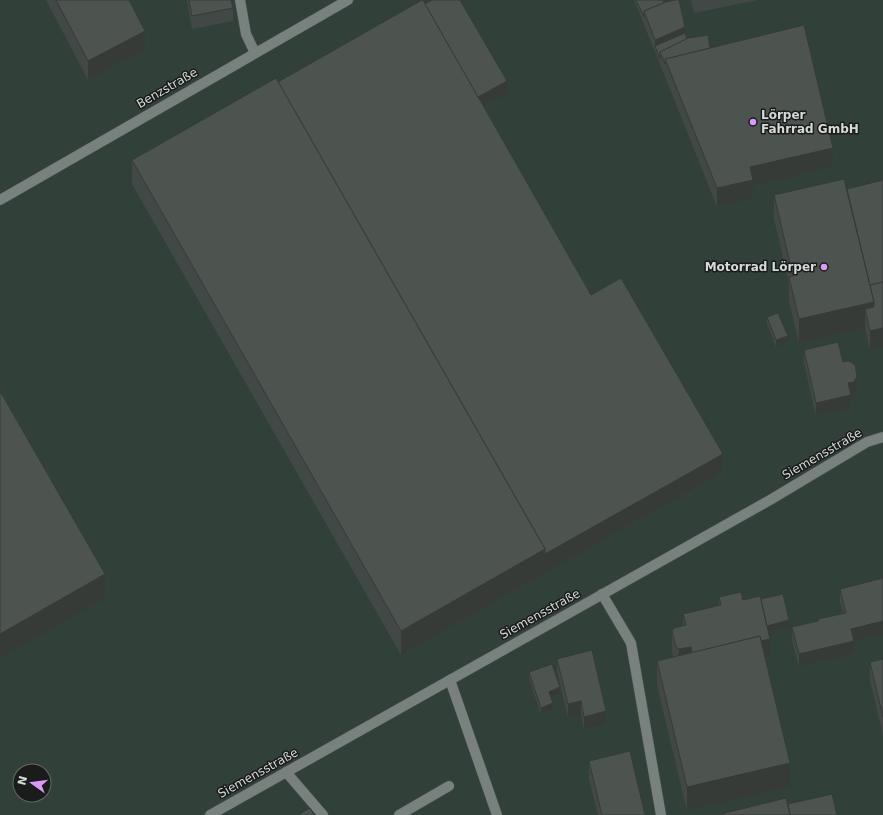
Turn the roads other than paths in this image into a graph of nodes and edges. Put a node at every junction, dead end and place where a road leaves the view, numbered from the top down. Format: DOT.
graph roads {
  1 [pos="240,0"];
  2 [pos="348,0"];
  3 [pos="255,53"];
  4 [pos="2,195"];
  5 [pos="883,437"];
  6 [pos="602,594"];
  7 [pos="450,680"];
  8 [pos="286,772"];
  9 [pos="449,786"];
  10 [pos="210,815"];
  11 [pos="322,815"];
  12 [pos="399,815"];
  13 [pos="497,815"];
  14 [pos="661,815"];
  1 -- 3 [label="street"];
  2 -- 3 [label="street, Benzstraße"];
  3 -- 4 [label="street, Benzstraße"];
  5 -- 6 [label="street, Siemensstraße"];
  6 -- 7 [label="street, Siemensstraße"];
  6 -- 14 [label="street"];
  7 -- 8 [label="street, Siemensstraße"];
  7 -- 13 [label="street"];
  8 -- 10 [label="street, Siemensstraße"];
  8 -- 11 [label="street"];
  9 -- 12 [label="street"];
}
